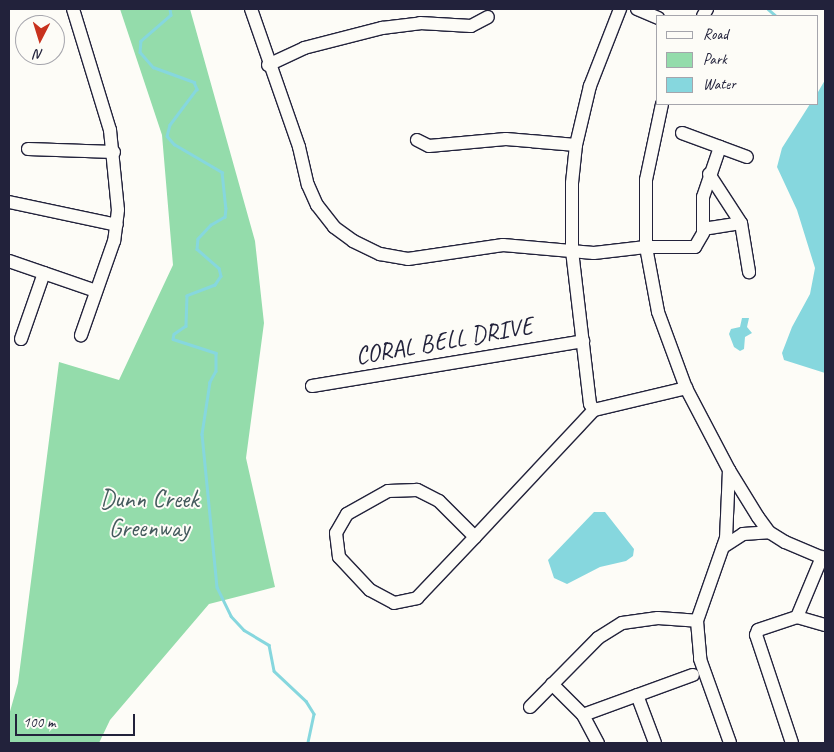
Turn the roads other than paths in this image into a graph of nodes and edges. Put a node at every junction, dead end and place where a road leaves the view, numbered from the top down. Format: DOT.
graph roads {
  1 [pos="74,9"];
  2 [pos="251,9"];
  3 [pos="620,9"];
  4 [pos="637,9"];
  5 [pos="488,17"];
  6 [pos="656,17"];
  7 [pos="268,65"];
  8 [pos="662,105"];
  9 [pos="682,133"];
  10 [pos="417,140"];
  11 [pos="576,145"];
  12 [pos="720,147"];
  13 [pos="28,148"];
  14 [pos="114,152"];
  15 [pos="746,158"];
  16 [pos="710,174"];
  17 [pos="9,202"];
  18 [pos="741,223"];
  19 [pos="117,225"];
  20 [pos="703,229"];
  21 [pos="646,247"];
  22 [pos="572,251"];
  23 [pos="9,261"];
  24 [pos="749,272"];
  25 [pos="44,273"];
  26 [pos="96,291"];
  27 [pos="81,335"];
  28 [pos="21,339"];
  29 [pos="583,341"];
  30 [pos="312,386"];
  31 [pos="686,388"];
  32 [pos="594,410"];
  33 [pos="729,470"];
  34 [pos="768,532"];
  35 [pos="475,537"];
  36 [pos="723,547"];
  37 [pos="824,558"];
  38 [pos="797,617"];
  39 [pos="697,621"];
  40 [pos="825,625"];
  41 [pos="693,675"];
  42 [pos="552,684"];
  43 [pos="637,695"];
  44 [pos="530,707"];
  45 [pos="583,715"];
  46 [pos="598,743"];
  47 [pos="655,743"];
  48 [pos="730,743"];
  49 [pos="792,743"];
  1 -- 14 [label="street"];
  2 -- 7 [label="street"];
  3 -- 11 [label="street"];
  4 -- 6 [label="street"];
  5 -- 7 [label="street"];
  7 -- 22 [label="street"];
  8 -- 21 [label="street"];
  9 -- 12 [label="street"];
  10 -- 11 [label="street"];
  11 -- 22 [label="street"];
  12 -- 15 [label="street"];
  12 -- 16 [label="street"];
  13 -- 14 [label="street"];
  14 -- 19 [label="street"];
  16 -- 18 [label="street"];
  16 -- 20 [label="street"];
  17 -- 19 [label="street"];
  18 -- 20 [label="street"];
  18 -- 24 [label="street"];
  19 -- 26 [label="street"];
  20 -- 21 [label="street"];
  21 -- 22 [label="street"];
  21 -- 31 [label="street"];
  22 -- 29 [label="street"];
  23 -- 25 [label="street"];
  25 -- 26 [label="street"];
  25 -- 28 [label="street"];
  26 -- 27 [label="street"];
  29 -- 30 [label="street, CORAL BELL DRIVE"];
  29 -- 32 [label="street"];
  31 -- 32 [label="street"];
  31 -- 33 [label="street"];
  32 -- 35 [label="street"];
  33 -- 34 [label="street"];
  33 -- 36 [label="street"];
  34 -- 36 [label="street"];
  34 -- 37 [label="street"];
  35 -- 35 [label="street"];
  36 -- 39 [label="street"];
  37 -- 38 [label="street"];
  38 -- 40 [label="street"];
  38 -- 49 [label="street"];
  39 -- 42 [label="street"];
  39 -- 48 [label="street"];
  41 -- 43 [label="street"];
  42 -- 44 [label="street"];
  42 -- 45 [label="street"];
  43 -- 45 [label="street"];
  43 -- 47 [label="street"];
  45 -- 46 [label="street"];
}
